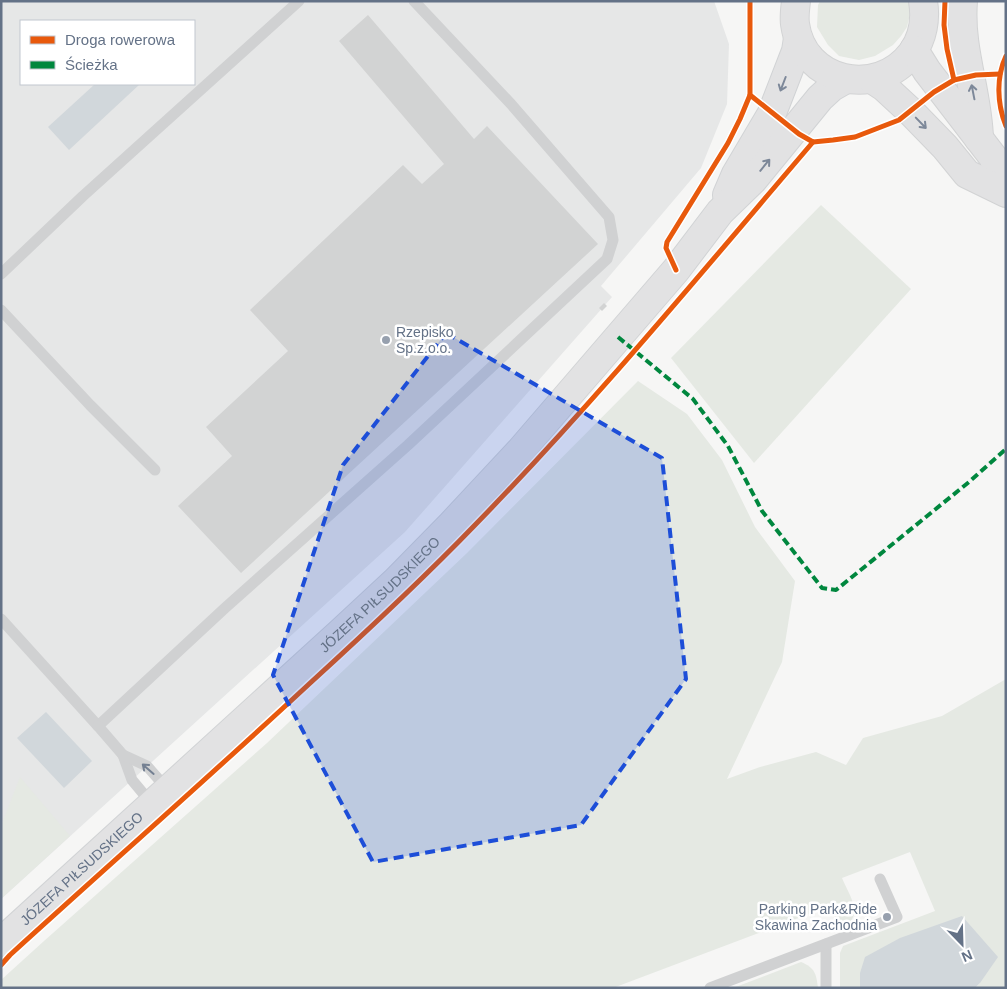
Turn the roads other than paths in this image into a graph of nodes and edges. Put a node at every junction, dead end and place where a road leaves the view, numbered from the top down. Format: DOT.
graph roads {
  1 [pos="299,1"];
  2 [pos="414,1"];
  3 [pos="796,1"];
  4 [pos="923,1"];
  5 [pos="963,1"];
  6 [pos="798,38"];
  7 [pos="914,50"];
  8 [pos="859,79"];
  9 [pos="979,140"];
  10 [pos="1006,193"];
  11 [pos="720,212"];
  12 [pos="1,274"];
  13 [pos="1,310"];
  14 [pos="155,470"];
  15 [pos="1,619"];
  16 [pos="98,726"];
  17 [pos="123,755"];
  18 [pos="160,797"];
  19 [pos="880,879"];
  20 [pos="1,942"];
  21 [pos="826,944"];
  22 [pos="710,988"];
  23 [pos="826,988"];
  1 -- 12 [label="lane"];
  2 -- 16 [label="lane"];
  3 -- 6 [label="main road"];
  4 -- 7 [label="main road"];
  9 -- 5 [label="main road, one-way"];
  6 -- 8 [label="main road"];
  6 -- 11 [label="main road, JÓZEFA PIŁSUDSKIEGO, one-way"];
  7 -- 8 [label="main road, JÓZEFA PIŁSUDSKIEGO"];
  7 -- 9 [label="main road"];
  8 -- 10 [label="main road, one-way"];
  11 -- 8 [label="main road, JÓZEFA PIŁSUDSKIEGO, one-way"];
  9 -- 10 [label="main road"];
  11 -- 18 [label="main road, JÓZEFA PIŁSUDSKIEGO"];
  13 -- 14 [label="lane"];
  15 -- 16 [label="lane"];
  16 -- 17 [label="lane"];
  17 -- 18 [label="lane"];
  18 -- 17 [label="lane, one-way"];
  18 -- 20 [label="main road, JÓZEFA PIŁSUDSKIEGO"];
  19 -- 21 [label="lane"];
  21 -- 22 [label="lane"];
  21 -- 23 [label="lane"];
}
